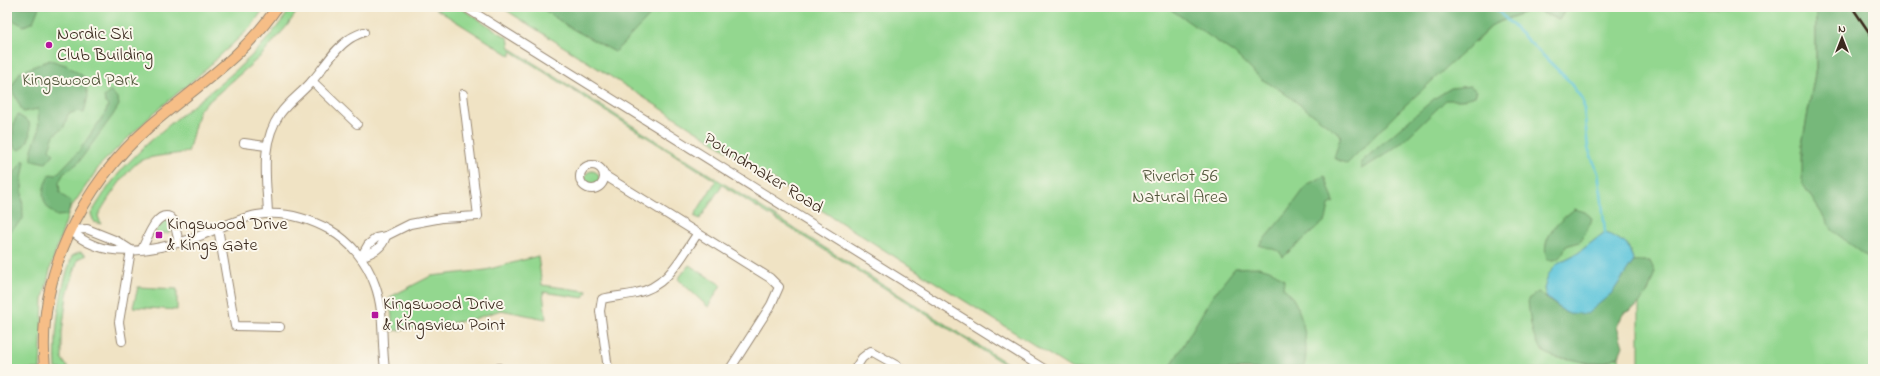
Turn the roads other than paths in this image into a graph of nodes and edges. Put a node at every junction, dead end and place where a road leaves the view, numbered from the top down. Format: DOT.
graph roads {
  1 [pos="277,7"];
  2 [pos="465,7"];
  3 [pos="364,32"];
  4 [pos="312,81"];
  5 [pos="462,94"];
  6 [pos="357,124"];
  7 [pos="244,143"];
  8 [pos="266,146"];
  9 [pos="604,175"];
  10 [pos="268,214"];
  11 [pos="218,228"];
  12 [pos="71,230"];
  13 [pos="698,233"];
  14 [pos="179,243"];
  15 [pos="142,249"];
  16 [pos="131,250"];
  17 [pos="361,257"];
  18 [pos="280,327"];
  19 [pos="122,341"];
  20 [pos="45,369"];
  21 [pos="385,369"];
  22 [pos="608,369"];
  23 [pos="730,369"];
  24 [pos="855,369"];
  25 [pos="903,369"];
  26 [pos="1044,369"];
  1 -- 12 [label="main road"];
  2 -- 26 [label="street, Poundmaker Road"];
  3 -- 4 [label="street"];
  4 -- 6 [label="street"];
  4 -- 8 [label="street"];
  5 -- 17 [label="street"];
  7 -- 8 [label="street"];
  8 -- 10 [label="street"];
  9 -- 13 [label="street"];
  10 -- 11 [label="street"];
  10 -- 17 [label="street"];
  11 -- 14 [label="street"];
  11 -- 18 [label="street"];
  12 -- 16 [label="street"];
  12 -- 16 [label="street"];
  12 -- 20 [label="main road"];
  13 -- 22 [label="street"];
  13 -- 23 [label="street"];
  14 -- 15 [label="street"];
  14 -- 15 [label="street"];
  15 -- 16 [label="street"];
  16 -- 19 [label="street"];
  17 -- 21 [label="street"];
  24 -- 25 [label="street"];
}
